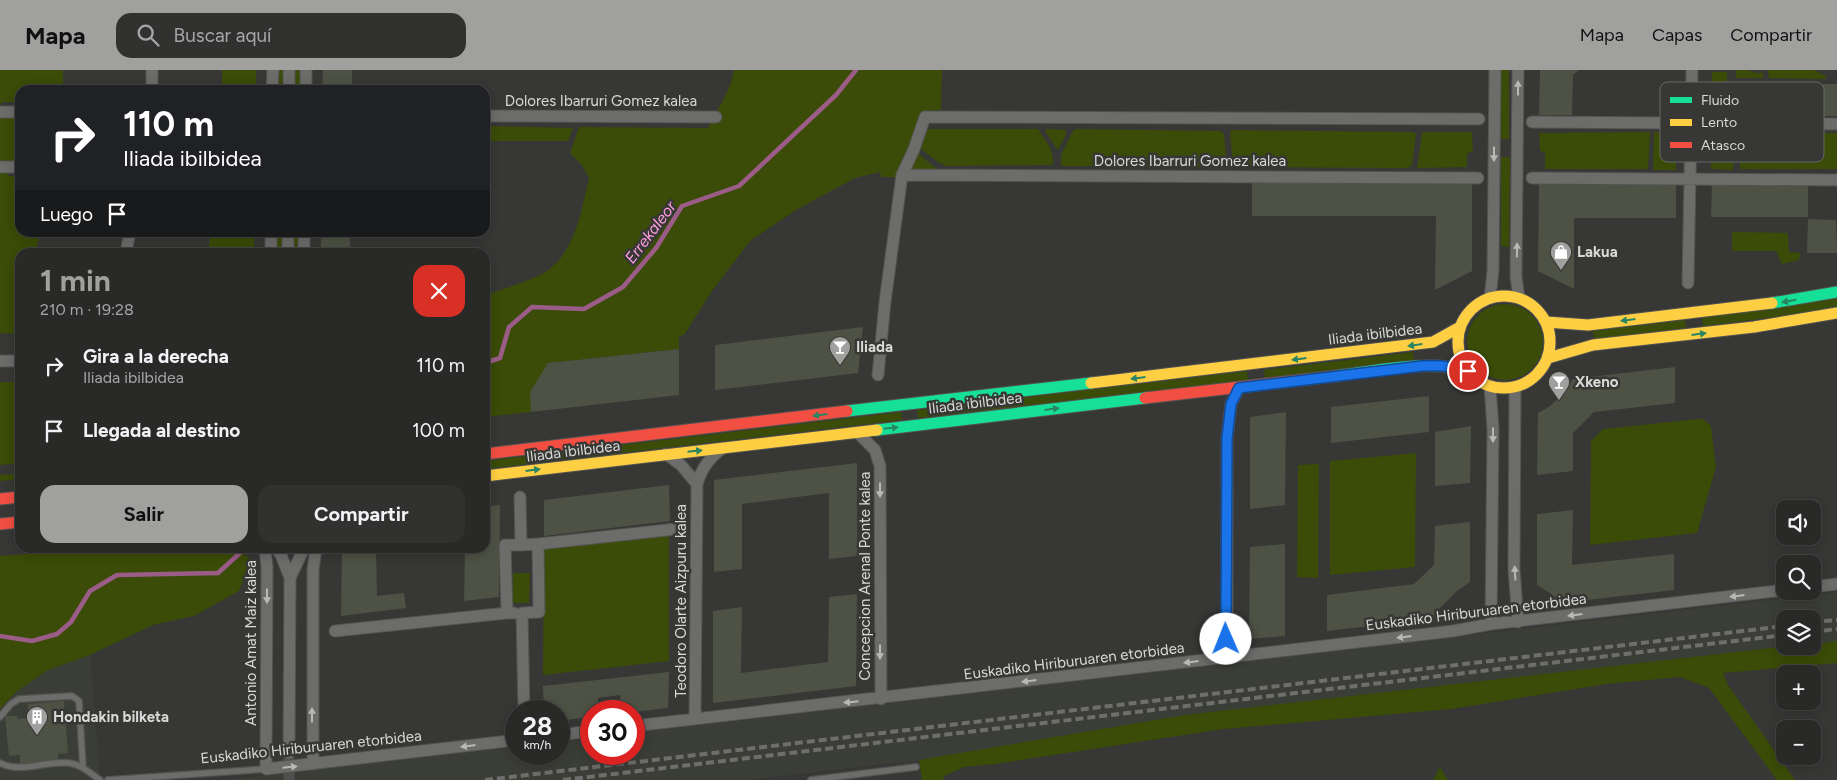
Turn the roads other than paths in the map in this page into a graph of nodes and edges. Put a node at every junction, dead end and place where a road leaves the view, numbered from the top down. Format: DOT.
graph roads {
  1 [pos="152,70"];
  2 [pos="273,70"];
  3 [pos="289,70"];
  4 [pos="306,70"];
  5 [pos="1495,70"];
  6 [pos="1518,70"];
  7 [pos="152,85"];
  8 [pos="272,85"];
  9 [pos="289,85"];
  10 [pos="306,85"];
  11 [pos="0,112"];
  12 [pos="15,112"];
  13 [pos="490,116"];
  14 [pos="716,117"];
  15 [pos="1479,119"];
  16 [pos="1532,122"];
  17 [pos="1660,123"];
  18 [pos="1824,124"];
  19 [pos="1837,124"];
  20 [pos="1690,162"];
  21 [pos="0,167"];
  22 [pos="15,167"];
  23 [pos="902,175"];
  24 [pos="1478,178"];
  25 [pos="1532,178"];
  26 [pos="1690,179"];
  27 [pos="1837,180"];
  28 [pos="1688,283"];
  29 [pos="1837,292"];
  30 [pos="1490,298"];
  31 [pos="1519,298"];
  32 [pos="1837,313"];
  33 [pos="1546,322"];
  34 [pos="1460,327"];
  35 [pos="1548,358"];
  36 [pos="0,361"];
  37 [pos="15,361"];
  38 [pos="1468,371"];
  39 [pos="878,375"];
  40 [pos="1490,386"];
  41 [pos="1515,387"];
  42 [pos="1239,388"];
  43 [pos="856,432"];
  44 [pos="723,448"];
  45 [pos="490,453"];
  46 [pos="666,454"];
  47 [pos="490,475"];
  48 [pos="697,484"];
  49 [pos="520,496"];
  50 [pos="15,498"];
  51 [pos="0,499"];
  52 [pos="15,522"];
  53 [pos="0,524"];
  54 [pos="676,529"];
  55 [pos="538,544"];
  56 [pos="521,545"];
  57 [pos="266,553"];
  58 [pos="280,553"];
  59 [pos="302,553"];
  60 [pos="315,553"];
  61 [pos="290,578"];
  62 [pos="1837,584"];
  63 [pos="1821,586"];
  64 [pos="1776,591"];
  65 [pos="507,613"];
  66 [pos="522,613"];
  67 [pos="1518,622"];
  68 [pos="1491,624"];
  69 [pos="335,631"];
  70 [pos="1227,658"];
  71 [pos="881,699"];
  72 [pos="524,700"];
  73 [pos="0,717"];
  74 [pos="695,719"];
  75 [pos="645,725"];
  76 [pos="505,741"];
  77 [pos="289,753"];
  78 [pos="0,763"];
  79 [pos="313,764"];
  80 [pos="916,767"];
  81 [pos="82,768"];
  82 [pos="266,769"];
  83 [pos="100,780"];
  84 [pos="108,780"];
  85 [pos="810,780"];
  1 -- 7 [label="street"];
  2 -- 8 [label="street"];
  3 -- 9 [label="street"];
  4 -- 10 [label="street"];
  5 -- 30 [label="street, one-way"];
  31 -- 6 [label="street, one-way"];
  11 -- 12 [label="street"];
  13 -- 14 [label="street, Dolores Ibarruri Gomez kalea"];
  15 -- 23 [label="street"];
  16 -- 17 [label="street"];
  18 -- 19 [label="street"];
  20 -- 26 [label="street"];
  21 -- 22 [label="street"];
  23 -- 24 [label="street, Dolores Ibarruri Gomez kalea"];
  23 -- 39 [label="street"];
  25 -- 26 [label="street"];
  26 -- 27 [label="street"];
  26 -- 28 [label="street"];
  29 -- 33 [label="street, one-way"];
  30 -- 31 [label="street"];
  30 -- 34 [label="street"];
  31 -- 33 [label="street"];
  35 -- 32 [label="street, one-way"];
  33 -- 35 [label="street"];
  34 -- 38 [label="street"];
  34 -- 45 [label="street, Iliada ibilbidea, one-way"];
  35 -- 41 [label="street"];
  36 -- 37 [label="street"];
  38 -- 40 [label="street"];
  38 -- 42 [label="street, Iliada ibilbidea"];
  40 -- 41 [label="street"];
  40 -- 68 [label="street, one-way"];
  67 -- 41 [label="street, one-way"];
  43 -- 42 [label="street, Iliada ibilbidea, one-way"];
  42 -- 70 [label="street"];
  43 -- 44 [label="street, Iliada ibilbidea"];
  43 -- 71 [label="street, Concepcion Arenal Ponte kalea, one-way"];
  46 -- 44 [label="street, Iliada ibilbidea, one-way"];
  44 -- 48 [label="street, Teodoro Olarte Aizpuru kalea"];
  47 -- 46 [label="street, Iliada ibilbidea, one-way"];
  46 -- 48 [label="street, Teodoro Olarte Aizpuru kalea"];
  48 -- 74 [label="street, Teodoro Olarte Aizpuru kalea"];
  49 -- 56 [label="street"];
  50 -- 51 [label="street"];
  52 -- 53 [label="street"];
  54 -- 55 [label="street"];
  55 -- 56 [label="street"];
  55 -- 66 [label="street"];
  56 -- 65 [label="street"];
  57 -- 82 [label="street, Antonio Amat Maiz kalea, one-way"];
  58 -- 61 [label="street, Antonio Amat Maiz kalea"];
  59 -- 61 [label="street, Antonio Amat Maiz kalea"];
  79 -- 60 [label="street, one-way"];
  61 -- 77 [label="street, Antonio Amat Maiz kalea"];
  62 -- 63 [label="street"];
  64 -- 67 [label="street, Euskadiko Hiriburuaren etorbidea, one-way"];
  65 -- 66 [label="street"];
  65 -- 69 [label="street"];
  66 -- 72 [label="street"];
  67 -- 68 [label="street, Euskadiko Hiriburuaren etorbidea"];
  68 -- 70 [label="street, Euskadiko Hiriburuaren etorbidea, one-way"];
  70 -- 71 [label="street, Euskadiko Hiriburuaren etorbidea, one-way"];
  71 -- 74 [label="street, Euskadiko Hiriburuaren etorbidea, one-way"];
  73 -- 81 [label="lane"];
  74 -- 75 [label="street, Euskadiko Hiriburuaren etorbidea"];
  76 -- 79 [label="street, Euskadiko Hiriburuaren etorbidea, one-way"];
  78 -- 81 [label="lane"];
  82 -- 79 [label="street, Euskadiko Hiriburuaren etorbidea, one-way"];
  80 -- 85 [label="lane"];
  81 -- 83 [label="lane"];
  82 -- 84 [label="lane, Euskadiko Hiriburuaren etorbidea"];
}
